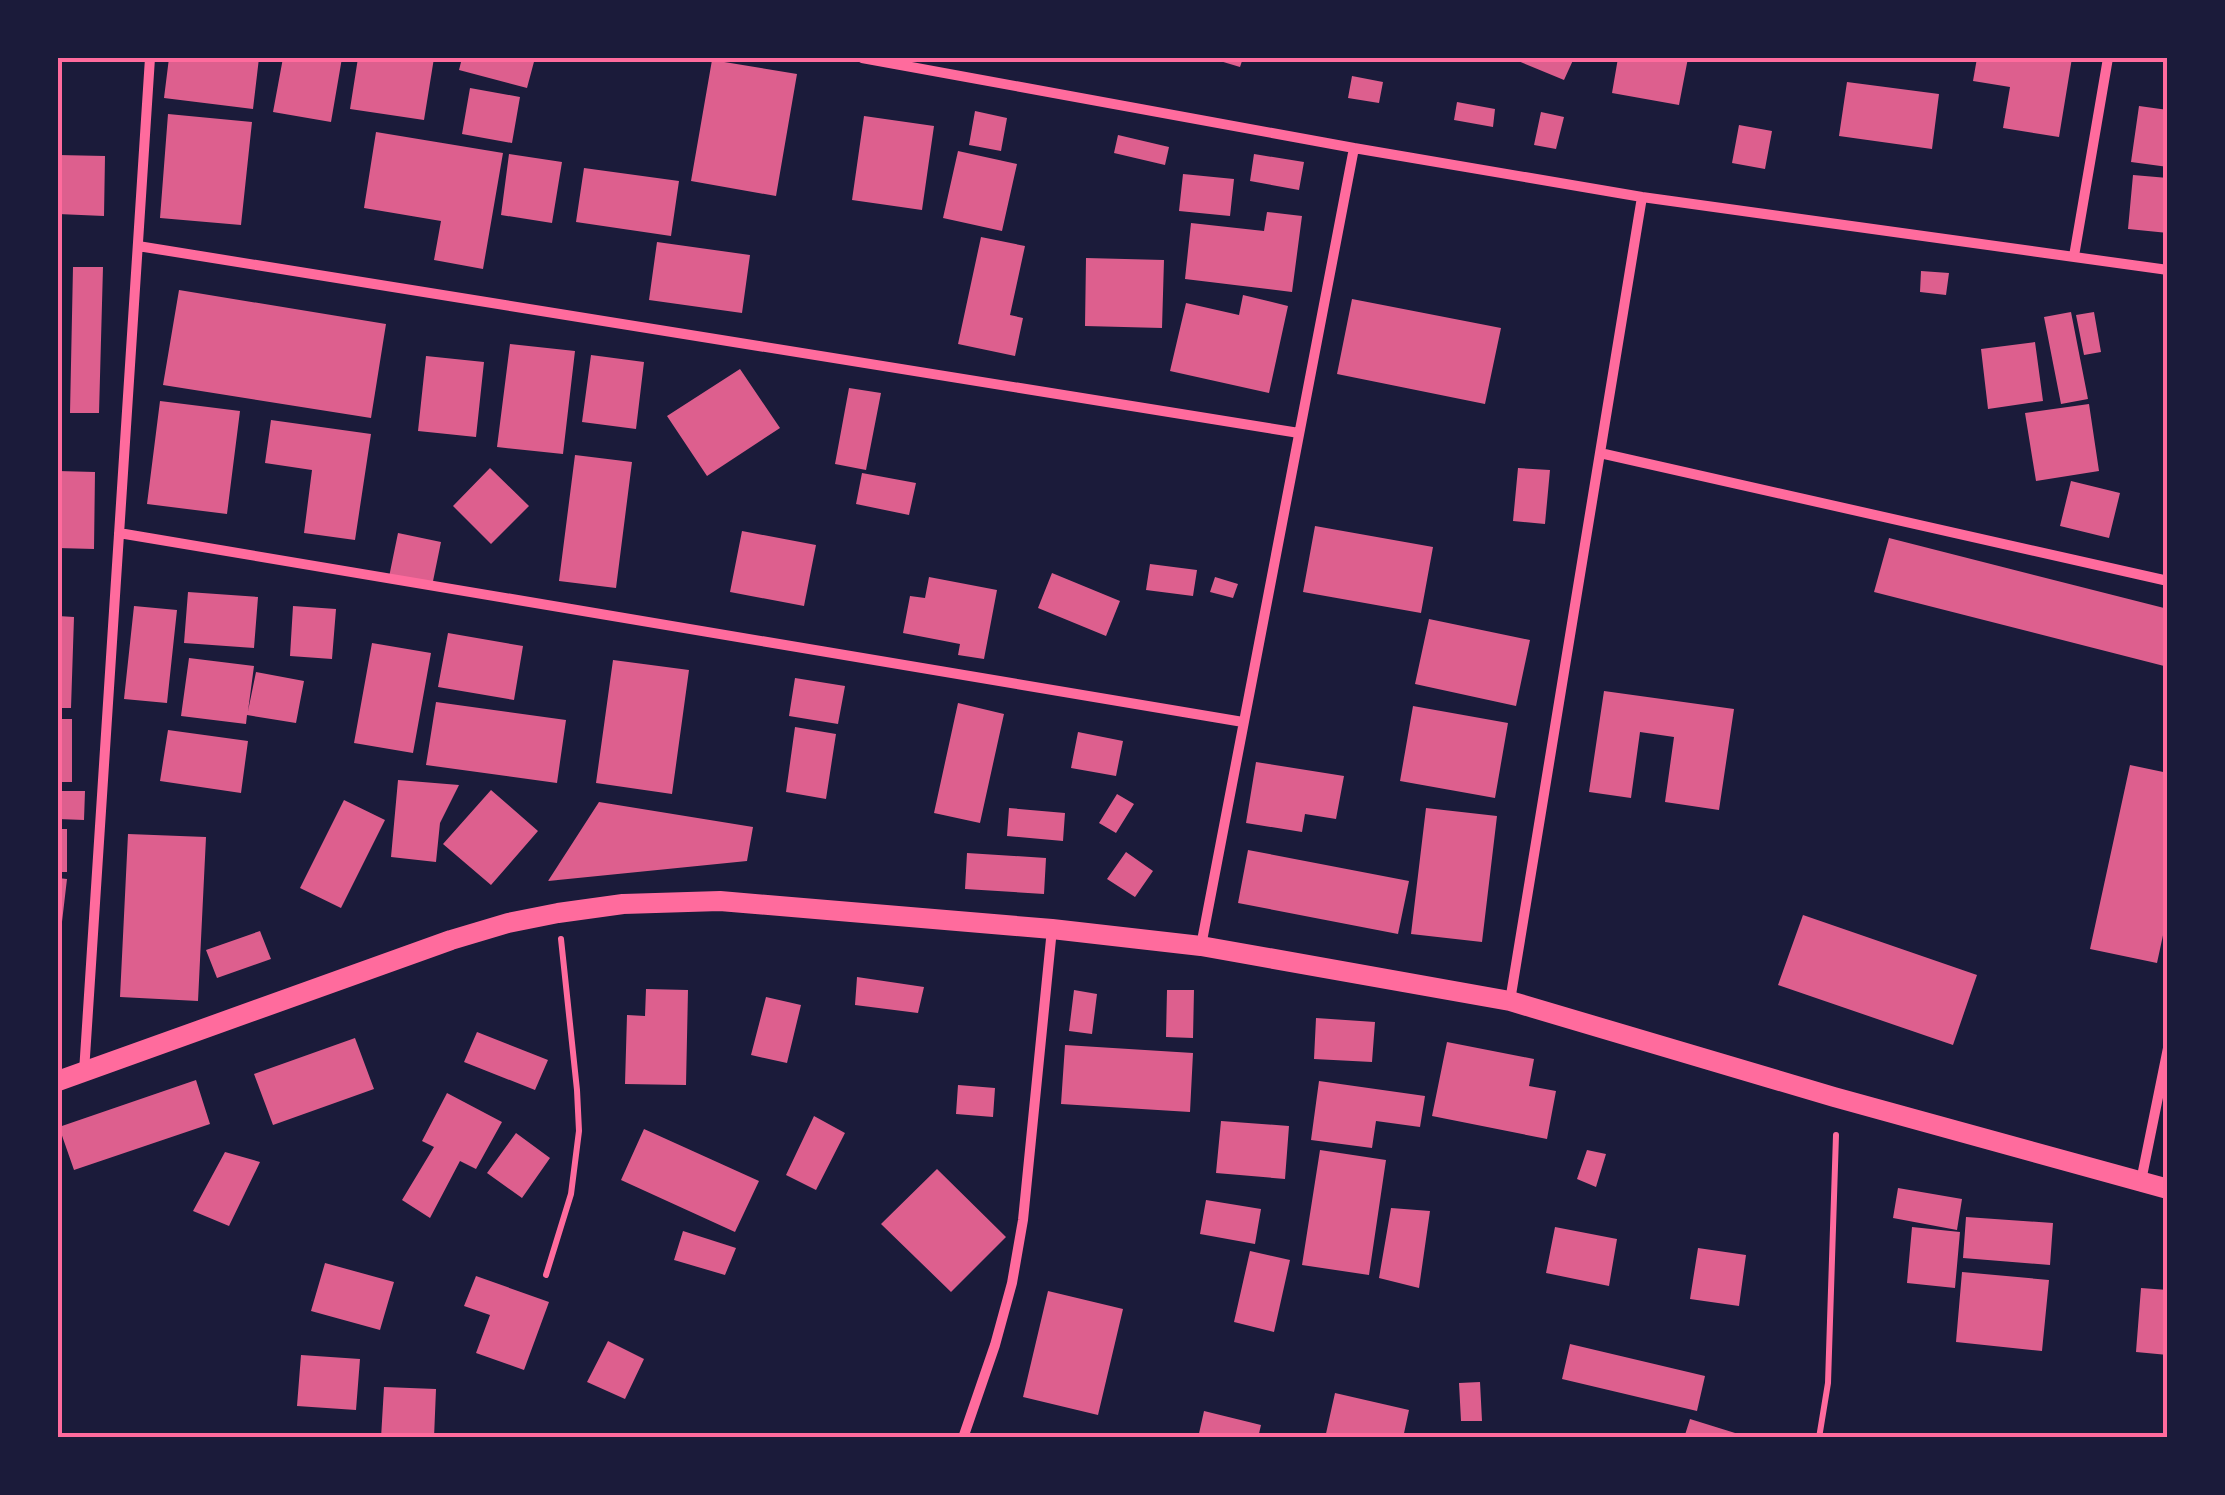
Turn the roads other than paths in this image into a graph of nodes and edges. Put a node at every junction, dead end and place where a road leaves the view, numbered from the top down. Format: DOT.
graph roads {
  1 [pos="150,58"];
  2 [pos="862,58"];
  3 [pos="2108,58"];
  4 [pos="1354,148"];
  5 [pos="1642,196"];
  6 [pos="138,246"];
  7 [pos="2074,256"];
  8 [pos="2168,270"];
  9 [pos="1299,433"];
  10 [pos="1600,452"];
  11 [pos="119,533"];
  12 [pos="2168,582"];
  13 [pos="1243,722"];
  14 [pos="1052,929"];
  15 [pos="1200,946"];
  16 [pos="1510,1001"];
  17 [pos="2168,1048"];
  18 [pos="84,1072"];
  19 [pos="58,1081"];
  20 [pos="2141,1182"];
  21 [pos="2168,1190"];
  22 [pos="963,1438"];
  1 -- 6 [label="street"];
  2 -- 4 [label="street"];
  3 -- 7 [label="street"];
  4 -- 5 [label="street"];
  4 -- 9 [label="street"];
  5 -- 7 [label="street"];
  5 -- 10 [label="street"];
  6 -- 9 [label="street"];
  6 -- 11 [label="street"];
  7 -- 8 [label="street"];
  9 -- 13 [label="street"];
  10 -- 12 [label="street"];
  10 -- 16 [label="street"];
  11 -- 13 [label="street"];
  11 -- 18 [label="street"];
  13 -- 15 [label="street"];
  14 -- 15 [label="main road"];
  14 -- 18 [label="main road"];
  14 -- 22 [label="street"];
  15 -- 16 [label="main road"];
  16 -- 20 [label="main road"];
  17 -- 20 [label="street"];
  18 -- 19 [label="main road"];
  20 -- 21 [label="main road"];
}
